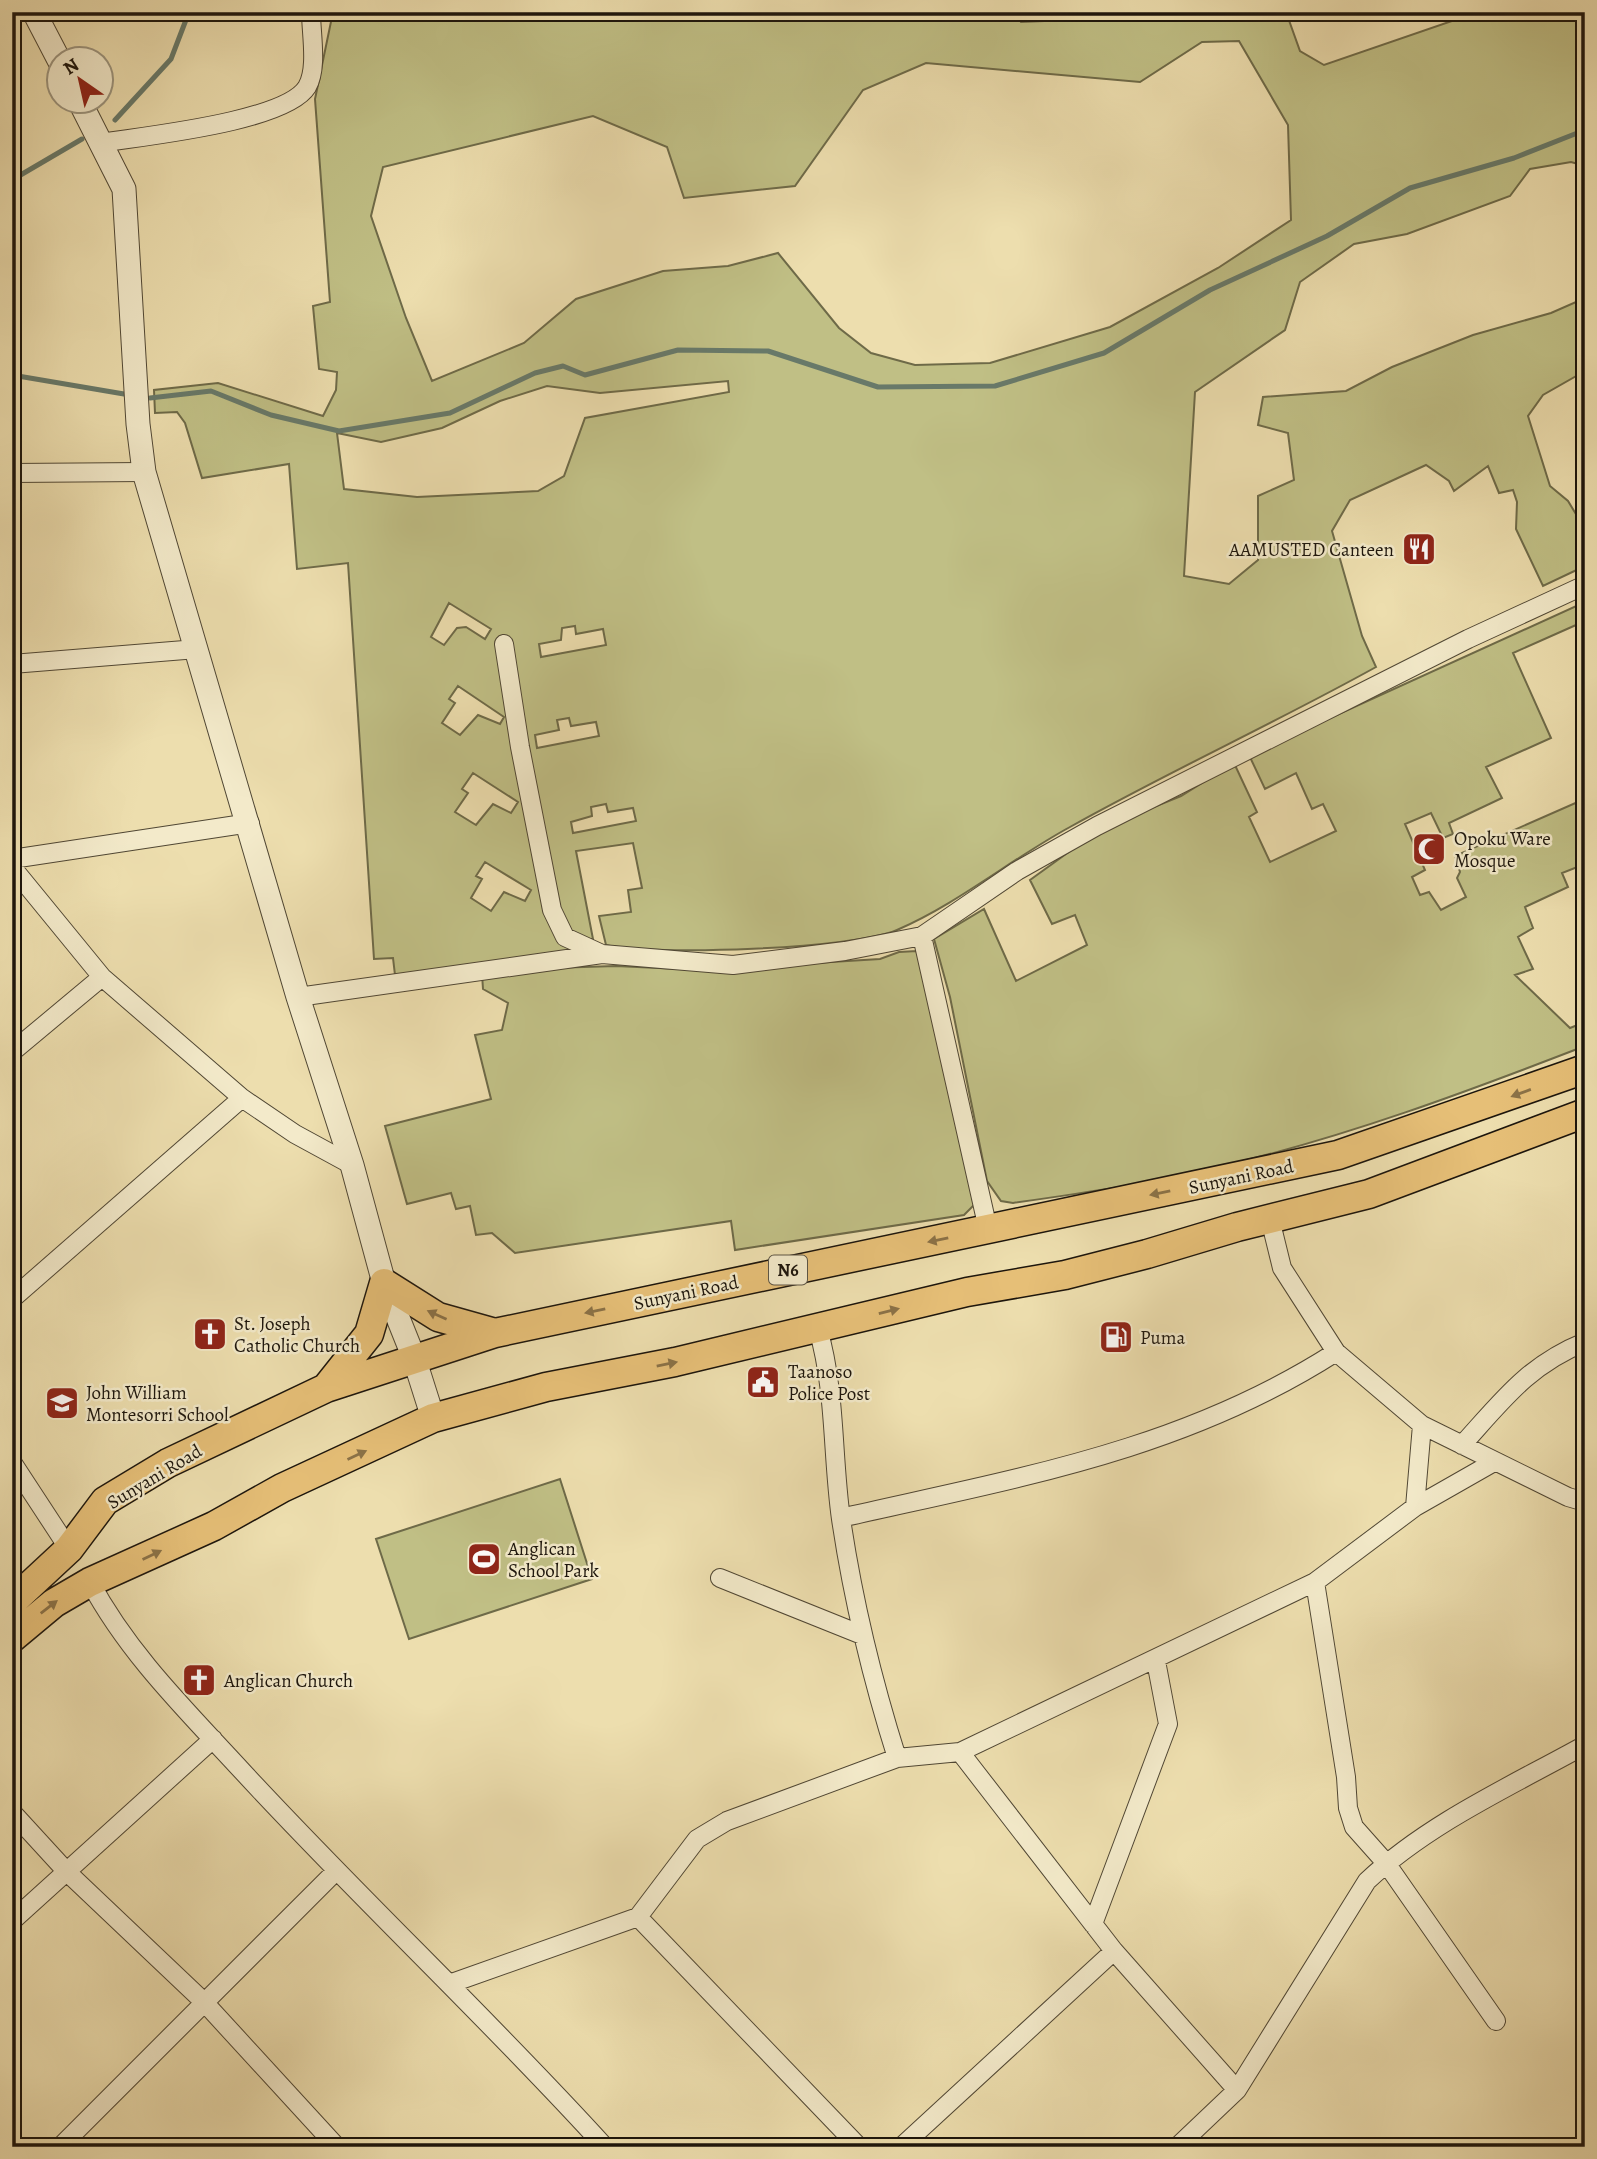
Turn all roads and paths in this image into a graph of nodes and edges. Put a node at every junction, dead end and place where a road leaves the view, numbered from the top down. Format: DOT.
graph roads {
  1 [pos="34,12"];
  2 [pos="310,12"];
  3 [pos="52,46"];
  4 [pos="87,116"];
  5 [pos="101,143"];
  6 [pos="144,472"];
  7 [pos="12,473"];
  8 [pos="1585,585"];
  9 [pos="504,644"];
  10 [pos="197,649"];
  11 [pos="12,664"];
  12 [pos="250,823"];
  13 [pos="12,859"];
  14 [pos="12,867"];
  15 [pos="922,936"];
  16 [pos="601,954"];
  17 [pos="102,977"];
  18 [pos="298,997"];
  19 [pos="12,1052"];
  20 [pos="1585,1069"];
  21 [pos="243,1098"];
  22 [pos="1585,1113"];
  23 [pos="352,1165"];
  24 [pos="1270,1219"];
  25 [pos="988,1229"];
  26 [pos="384,1283"];
  27 [pos="12,1299"];
  28 [pos="818,1329"];
  29 [pos="495,1333"];
  30 [pos="1585,1342"];
  31 [pos="1336,1352"];
  32 [pos="414,1358"];
  33 [pos="326,1388"];
  34 [pos="433,1418"];
  35 [pos="1422,1425"];
  36 [pos="1462,1446"];
  37 [pos="12,1462"];
  38 [pos="1494,1462"];
  39 [pos="1585,1502"];
  40 [pos="1415,1507"];
  41 [pos="841,1518"];
  42 [pos="69,1549"];
  43 [pos="720,1578"];
  44 [pos="90,1582"];
  45 [pos="1315,1582"];
  46 [pos="12,1602"];
  47 [pos="862,1635"];
  48 [pos="12,1638"];
  49 [pos="1156,1661"];
  50 [pos="213,1739"];
  51 [pos="1585,1745"];
  52 [pos="960,1752"];
  53 [pos="897,1758"];
  54 [pos="12,1812"];
  55 [pos="1386,1863"];
  56 [pos="67,1872"];
  57 [pos="335,1872"];
  58 [pos="638,1917"];
  59 [pos="12,1921"];
  60 [pos="1093,1924"];
  61 [pos="1114,1951"];
  62 [pos="449,1984"];
  63 [pos="204,2002"];
  64 [pos="1496,2021"];
  65 [pos="1237,2090"];
  66 [pos="60,2147"];
  67 [pos="337,2147"];
  68 [pos="605,2147"];
  69 [pos="859,2147"];
  70 [pos="901,2147"];
  71 [pos="1178,2147"];
  1 -- 3 [label="street"];
  2 -- 5 [label="street"];
  4 -- 5 [label="street"];
  5 -- 6 [label="street"];
  6 -- 7 [label="street"];
  6 -- 10 [label="street"];
  8 -- 15 [label="street"];
  9 -- 16 [label="street"];
  10 -- 11 [label="street"];
  10 -- 12 [label="street"];
  12 -- 13 [label="street"];
  12 -- 18 [label="street"];
  14 -- 17 [label="street"];
  15 -- 16 [label="street"];
  15 -- 25 [label="street"];
  16 -- 18 [label="street"];
  17 -- 19 [label="street"];
  17 -- 21 [label="street"];
  18 -- 23 [label="street"];
  20 -- 25 [label="main road, Sunyani Road / N6, one-way"];
  21 -- 23 [label="street"];
  21 -- 27 [label="street"];
  22 -- 24 [label="main road"];
  23 -- 26 [label="street"];
  28 -- 24 [label="main road, one-way"];
  24 -- 31 [label="street"];
  25 -- 29 [label="main road, Sunyani Road / N6, one-way"];
  29 -- 26 [label="main road, one-way"];
  26 -- 32 [label="street"];
  26 -- 33 [label="main road"];
  34 -- 28 [label="main road, one-way"];
  28 -- 41 [label="street"];
  29 -- 32 [label="main road, Sunyani Road / N6"];
  30 -- 36 [label="street"];
  31 -- 35 [label="street"];
  31 -- 41 [label="street"];
  32 -- 33 [label="main road, Sunyani Road / N6"];
  32 -- 34 [label="street"];
  33 -- 42 [label="main road, Sunyani Road / N6"];
  44 -- 34 [label="main road, one-way"];
  35 -- 36 [label="street"];
  35 -- 40 [label="street"];
  36 -- 38 [label="street"];
  37 -- 42 [label="street"];
  38 -- 39 [label="street"];
  38 -- 40 [label="street"];
  40 -- 45 [label="street"];
  41 -- 47 [label="street"];
  42 -- 46 [label="main road, Sunyani Road / N6"];
  43 -- 47 [label="street"];
  48 -- 44 [label="main road, one-way"];
  44 -- 50 [label="street"];
  45 -- 49 [label="street"];
  45 -- 55 [label="street"];
  47 -- 53 [label="street"];
  49 -- 52 [label="street"];
  49 -- 60 [label="street"];
  50 -- 56 [label="street"];
  50 -- 57 [label="street"];
  51 -- 55 [label="street"];
  52 -- 53 [label="street"];
  52 -- 60 [label="street"];
  53 -- 58 [label="street"];
  54 -- 56 [label="street"];
  55 -- 64 [label="street"];
  55 -- 65 [label="street"];
  56 -- 59 [label="street"];
  56 -- 63 [label="street"];
  57 -- 62 [label="street"];
  57 -- 63 [label="street"];
  58 -- 62 [label="street"];
  58 -- 69 [label="street"];
  60 -- 61 [label="street"];
  61 -- 65 [label="street"];
  61 -- 70 [label="street"];
  62 -- 68 [label="street"];
  63 -- 66 [label="street"];
  63 -- 67 [label="street"];
  65 -- 71 [label="street"];
}
